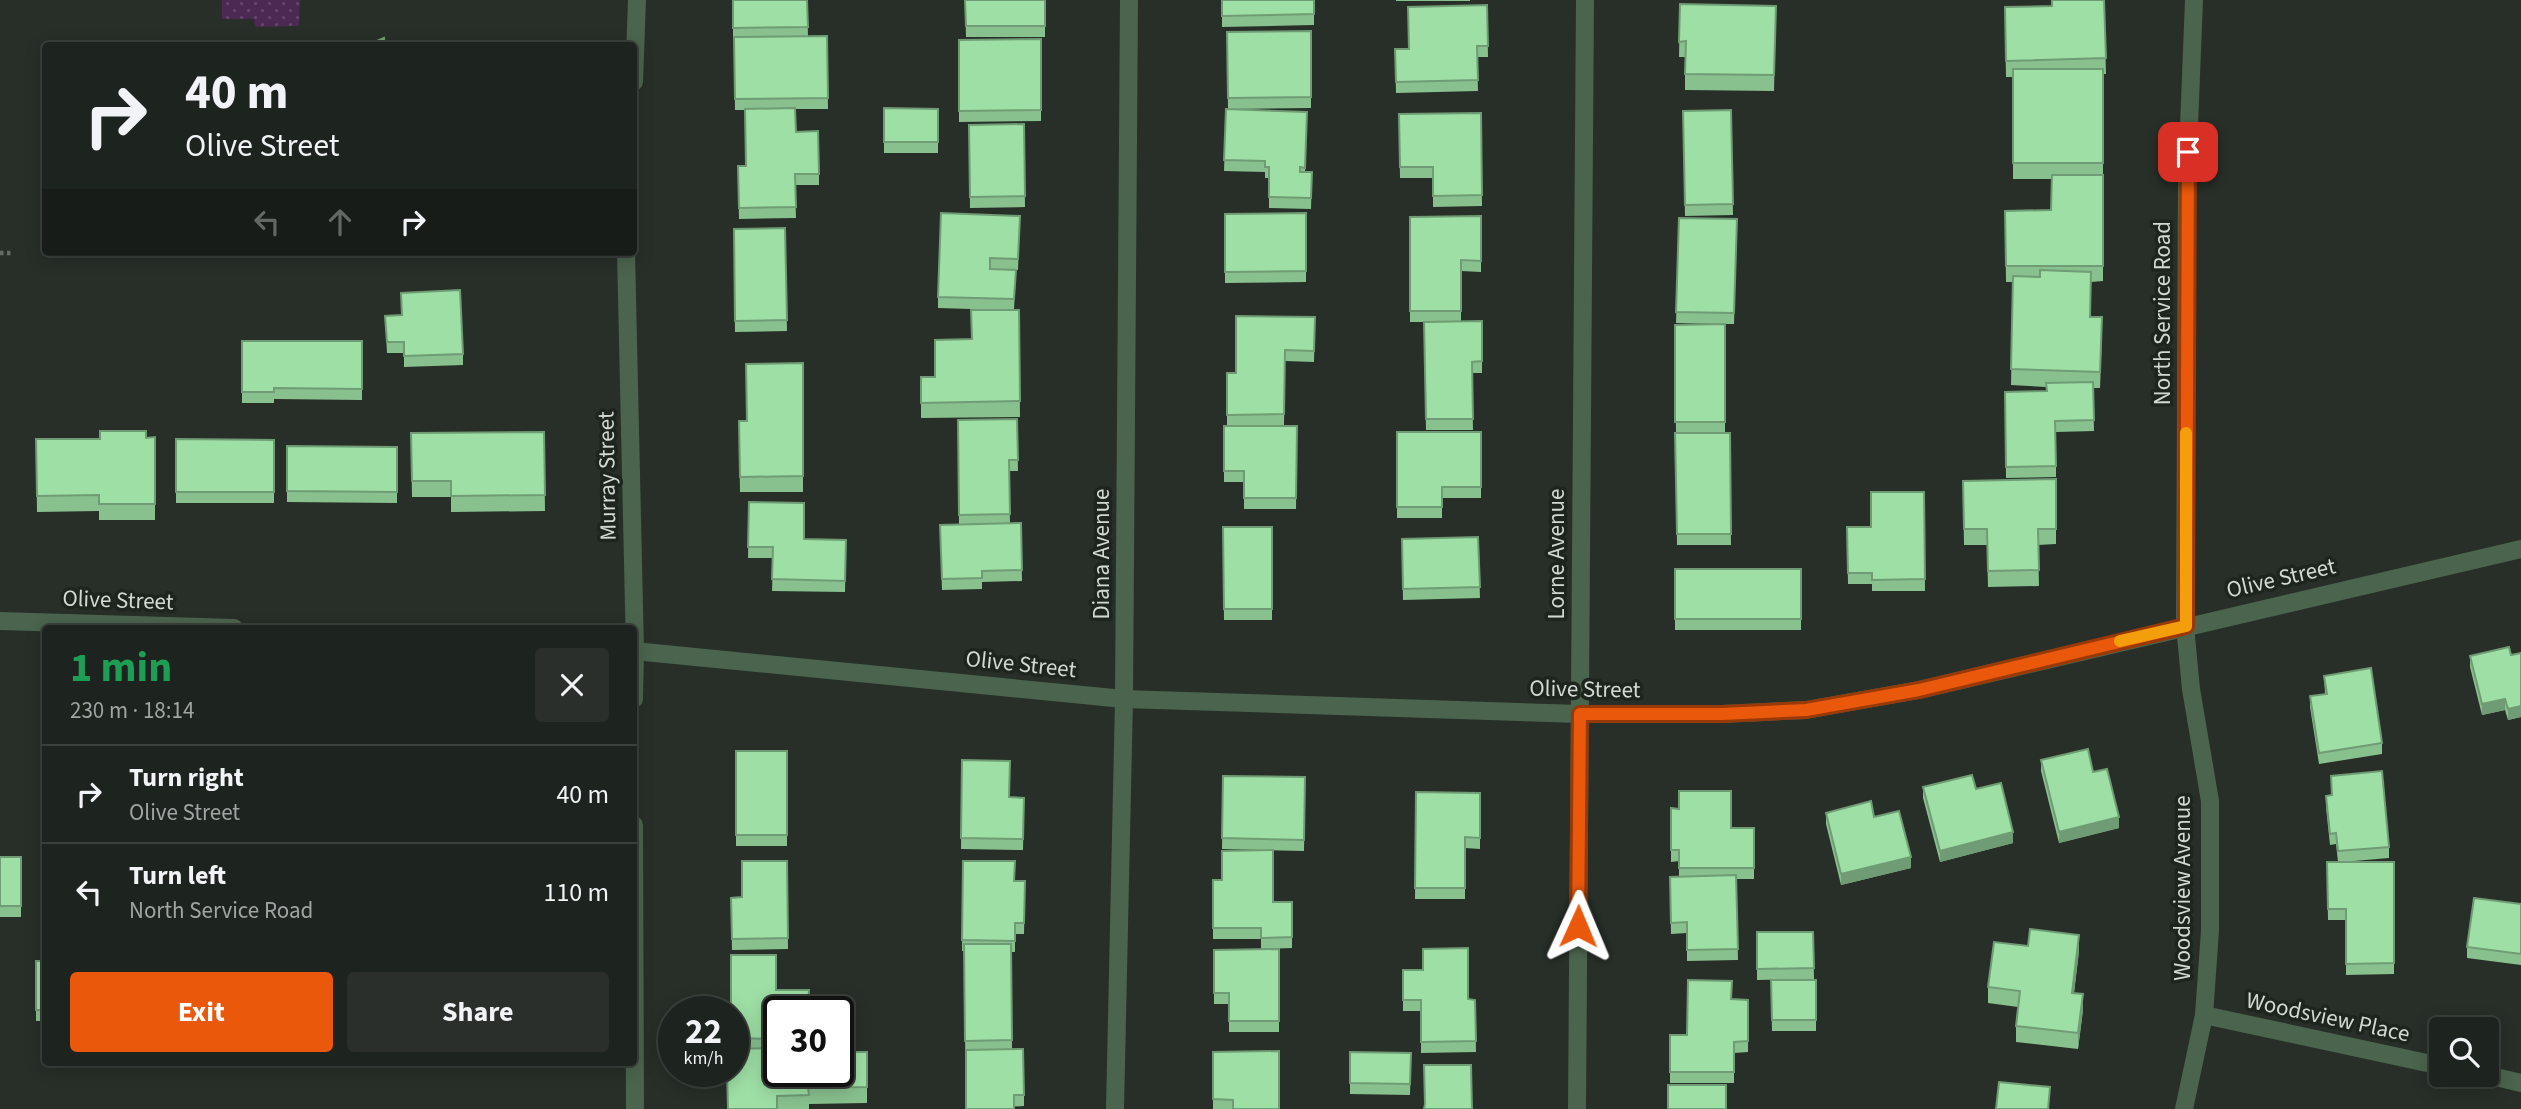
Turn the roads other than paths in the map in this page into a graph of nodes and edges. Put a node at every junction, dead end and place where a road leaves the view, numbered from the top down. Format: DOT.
graph roads {
  1 [pos="637,0"];
  2 [pos="1129,0"];
  3 [pos="1585,0"];
  4 [pos="2194,0"];
  5 [pos="635,42"];
  6 [pos="626,256"];
  7 [pos="2521,549"];
  8 [pos="0,621"];
  9 [pos="134,625"];
  10 [pos="633,625"];
  11 [pos="2186,626"];
  12 [pos="637,651"];
  13 [pos="1124,699"];
  14 [pos="1580,714"];
  15 [pos="2204,1015"];
  16 [pos="2429,1063"];
  17 [pos="635,1066"];
  18 [pos="2499,1078"];
  19 [pos="2521,1083"];
  20 [pos="635,1109"];
  21 [pos="1115,1109"];
  22 [pos="1577,1109"];
  23 [pos="2184,1109"];
  1 -- 5 [label="street"];
  2 -- 13 [label="street, Diana Avenue"];
  3 -- 14 [label="street, Lorne Avenue"];
  4 -- 11 [label="street, North Service Road"];
  6 -- 10 [label="street, Murray Street"];
  7 -- 11 [label="street, Olive Street"];
  8 -- 9 [label="street, Olive Street"];
  11 -- 14 [label="street, Olive Street"];
  11 -- 15 [label="street, Woodsview Avenue"];
  12 -- 13 [label="street, Olive Street"];
  13 -- 14 [label="street, Olive Street"];
  13 -- 21 [label="street, Diana Avenue"];
  14 -- 22 [label="street, Lorne Avenue"];
  15 -- 16 [label="street, Woodsview Place"];
  15 -- 23 [label="street, Woodsview Avenue"];
  17 -- 20 [label="street"];
  18 -- 19 [label="street"];
}
